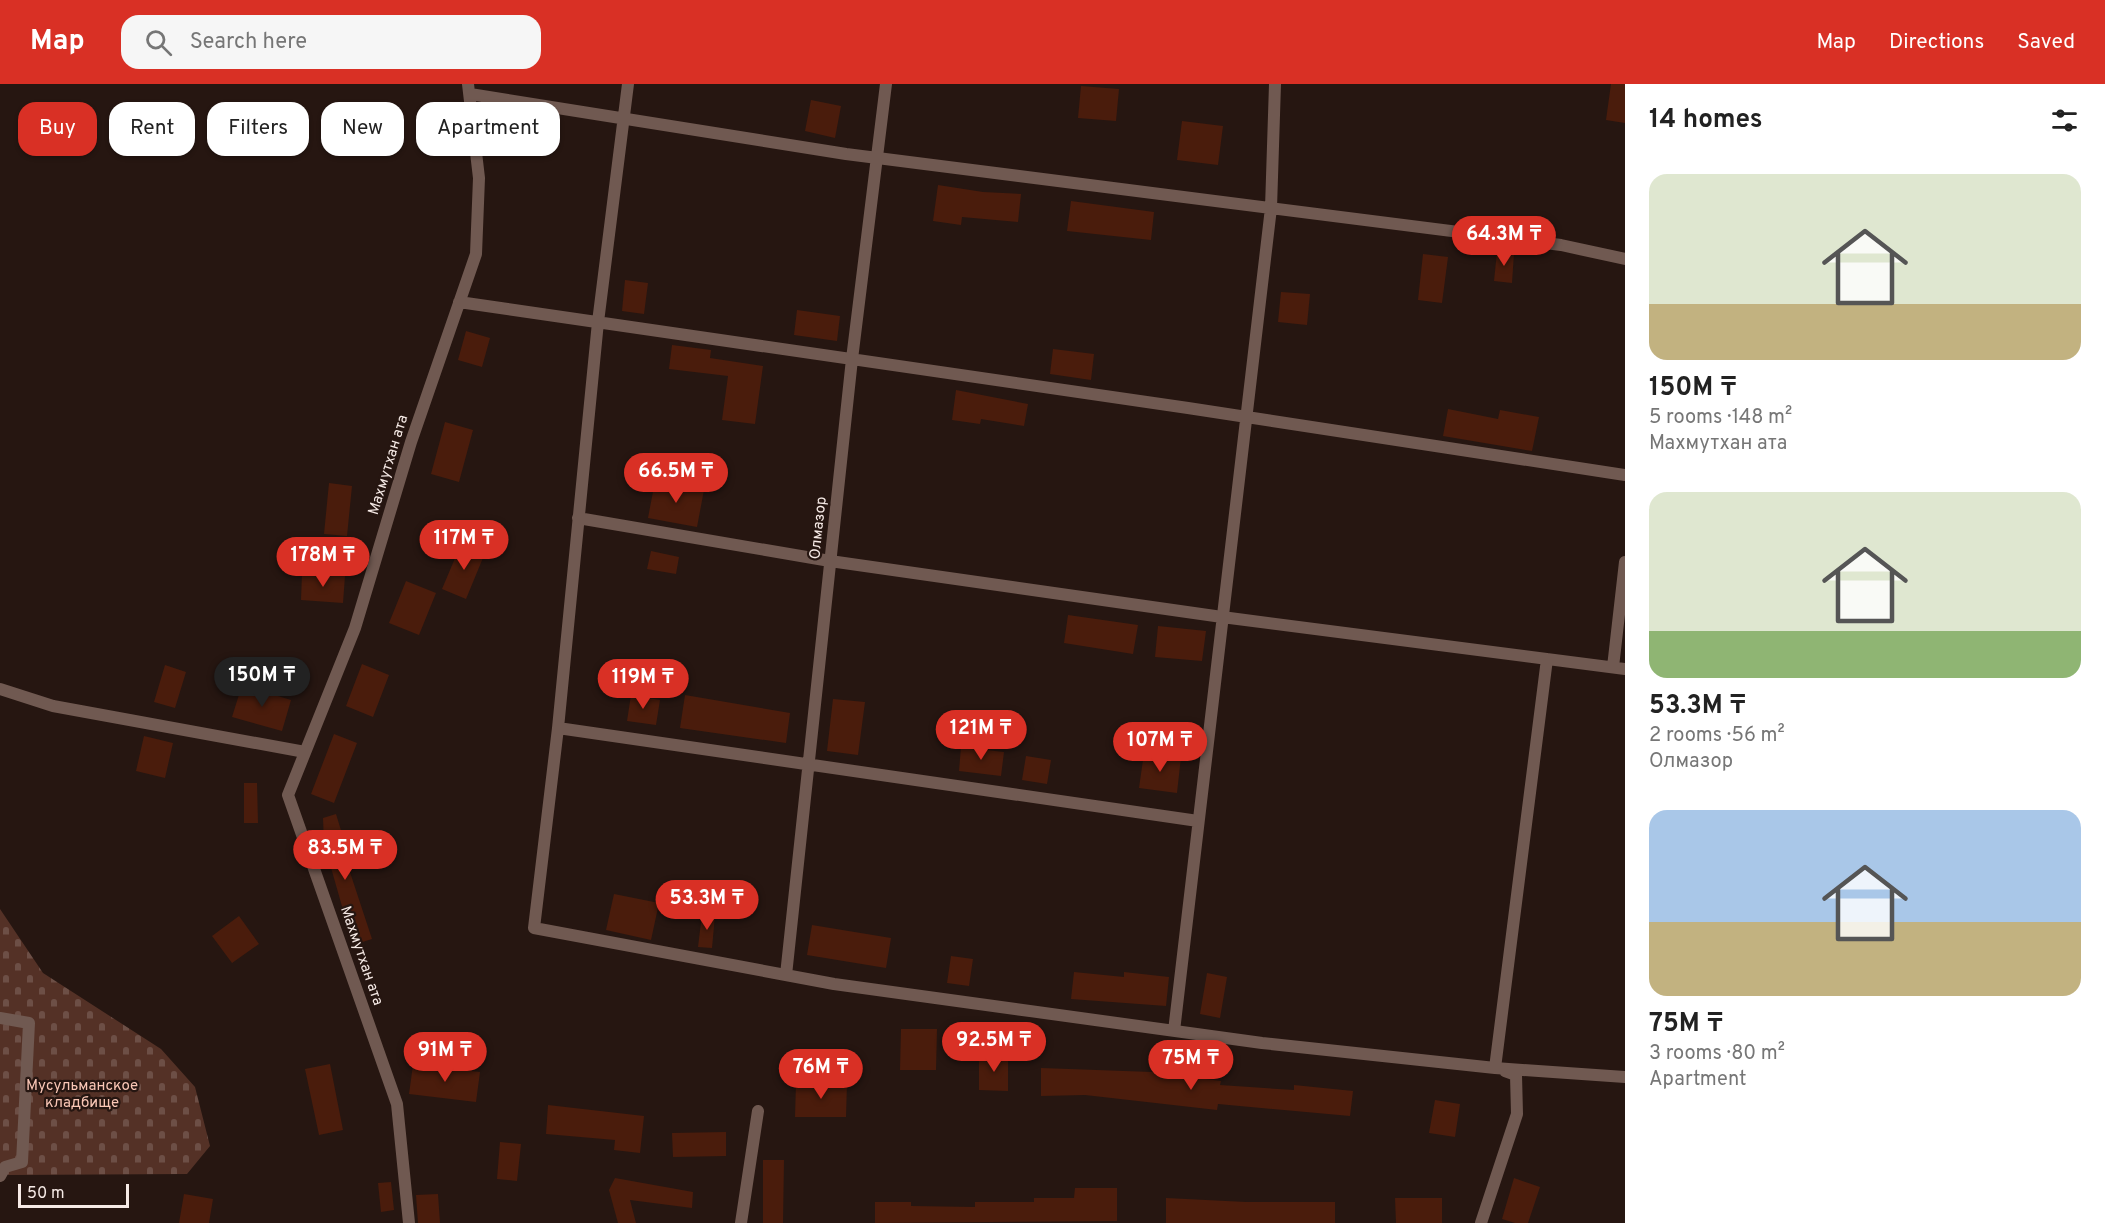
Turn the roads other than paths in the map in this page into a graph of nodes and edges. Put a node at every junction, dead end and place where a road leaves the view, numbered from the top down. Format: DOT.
graph roads {
  1 [pos="628,84"];
  2 [pos="886,84"];
  3 [pos="1275,84"];
  4 [pos="469,89"];
  5 [pos="623,118"];
  6 [pos="878,158"];
  7 [pos="1271,208"];
  8 [pos="1625,259"];
  9 [pos="459,302"];
  10 [pos="598,322"];
  11 [pos="852,359"];
  12 [pos="1245,417"];
  13 [pos="1625,475"];
  14 [pos="579,518"];
  15 [pos="830,561"];
  16 [pos="1625,562"];
  17 [pos="1222,617"];
  18 [pos="1547,658"];
  19 [pos="1619,668"];
  20 [pos="0,689"];
  21 [pos="558,728"];
  22 [pos="305,752"];
  23 [pos="809,763"];
  24 [pos="1198,821"];
  25 [pos="786,975"];
  26 [pos="0,1018"];
  27 [pos="1174,1031"];
  28 [pos="1495,1068"];
  29 [pos="1625,1077"];
  30 [pos="758,1111"];
  31 [pos="0,1176"];
  32 [pos="409,1223"];
  33 [pos="741,1223"];
  34 [pos="1481,1223"];
  1 -- 5 [label="street"];
  2 -- 6 [label="street, Олмазор"];
  3 -- 7 [label="street"];
  4 -- 5 [label="street"];
  4 -- 9 [label="street, Махмутхан ата"];
  5 -- 6 [label="street"];
  5 -- 10 [label="street"];
  6 -- 7 [label="street"];
  6 -- 11 [label="street, Олмазор"];
  7 -- 8 [label="street"];
  7 -- 12 [label="street"];
  9 -- 10 [label="street"];
  9 -- 22 [label="street, Махмутхан ата"];
  10 -- 11 [label="street"];
  10 -- 14 [label="street"];
  11 -- 12 [label="street"];
  11 -- 15 [label="street, Олмазор"];
  12 -- 13 [label="street"];
  12 -- 17 [label="street"];
  14 -- 15 [label="street"];
  14 -- 21 [label="street"];
  15 -- 17 [label="street"];
  15 -- 23 [label="street, Олмазор"];
  16 -- 19 [label="street"];
  17 -- 18 [label="street"];
  17 -- 24 [label="street"];
  18 -- 19 [label="street"];
  18 -- 28 [label="street"];
  20 -- 22 [label="street"];
  21 -- 23 [label="street"];
  21 -- 25 [label="street"];
  22 -- 32 [label="street, Махмутхан ата"];
  23 -- 24 [label="street"];
  23 -- 25 [label="street, Олмазор"];
  24 -- 27 [label="street"];
  25 -- 27 [label="street"];
  26 -- 31 [label="street"];
  27 -- 28 [label="street"];
  28 -- 29 [label="street"];
  28 -- 34 [label="street"];
  30 -- 33 [label="street"];
}
